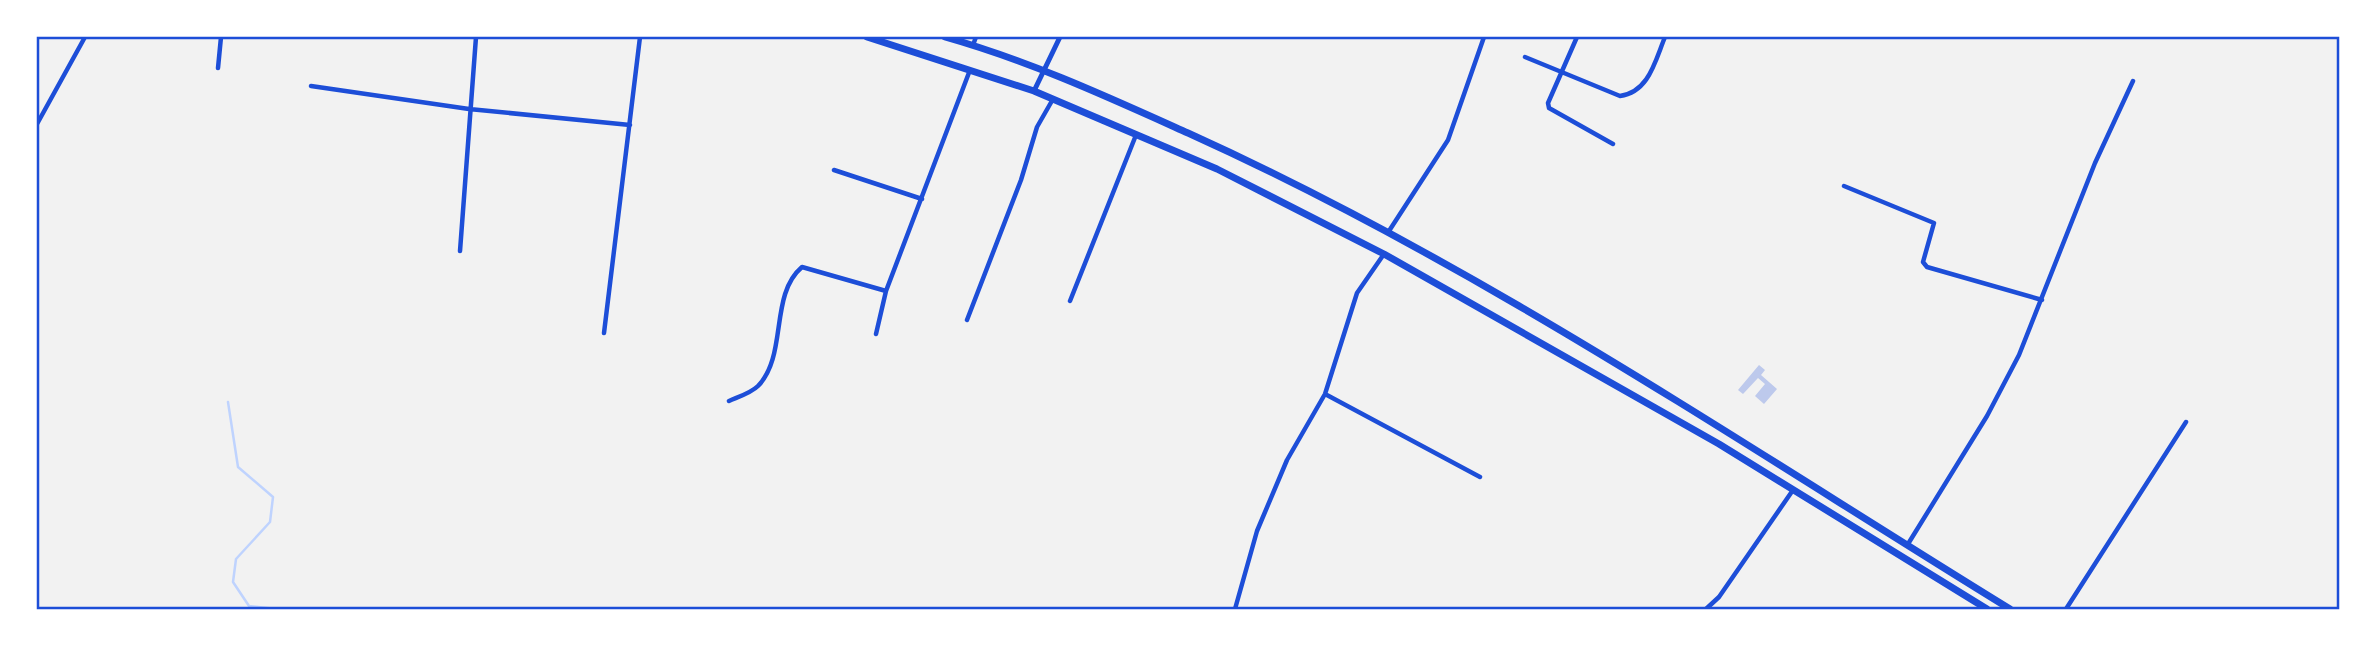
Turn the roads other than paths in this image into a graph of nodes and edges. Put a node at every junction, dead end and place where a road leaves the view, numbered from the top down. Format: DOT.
graph roads {
  1 [pos="85,37"];
  2 [pos="221,37"];
  3 [pos="476,37"];
  4 [pos="640,37"];
  5 [pos="867,37"];
  6 [pos="945,37"];
  7 [pos="1060,37"];
  8 [pos="1484,37"];
  9 [pos="1577,37"];
  10 [pos="1665,37"];
  11 [pos="974,41"];
  12 [pos="1525,57"];
  13 [pos="218,68"];
  14 [pos="1045,69"];
  15 [pos="970,70"];
  16 [pos="1561,72"];
  17 [pos="2133,81"];
  18 [pos="312,86"];
  19 [pos="1034,91"];
  20 [pos="1053,99"];
  21 [pos="469,109"];
  22 [pos="37,124"];
  23 [pos="630,125"];
  24 [pos="1136,135"];
  25 [pos="1613,144"];
  26 [pos="834,170"];
  27 [pos="1844,186"];
  28 [pos="922,199"];
  29 [pos="1388,231"];
  30 [pos="460,251"];
  31 [pos="1384,254"];
  32 [pos="886,291"];
  33 [pos="2042,300"];
  34 [pos="1070,301"];
  35 [pos="967,320"];
  36 [pos="604,333"];
  37 [pos="876,334"];
  38 [pos="1325,394"];
  39 [pos="729,401"];
  40 [pos="2186,422"];
  41 [pos="1480,477"];
  42 [pos="1793,490"];
  43 [pos="1908,544"];
  44 [pos="1235,609"];
  45 [pos="1706,609"];
  46 [pos="1987,609"];
  47 [pos="2010,609"];
  48 [pos="2066,609"];
  1 -- 22 [label="street"];
  2 -- 13 [label="street"];
  3 -- 21 [label="street"];
  4 -- 23 [label="street"];
  5 -- 15 [label="main road"];
  6 -- 11 [label="main road"];
  7 -- 14 [label="street"];
  8 -- 29 [label="street"];
  9 -- 16 [label="street"];
  10 -- 16 [label="street"];
  11 -- 14 [label="main road"];
  12 -- 16 [label="street"];
  14 -- 19 [label="street"];
  14 -- 29 [label="main road"];
  15 -- 19 [label="main road"];
  15 -- 28 [label="street"];
  16 -- 25 [label="street"];
  17 -- 33 [label="street"];
  18 -- 21 [label="street"];
  19 -- 20 [label="main road"];
  20 -- 24 [label="main road"];
  20 -- 35 [label="street"];
  21 -- 23 [label="street"];
  21 -- 30 [label="street"];
  23 -- 36 [label="street"];
  24 -- 31 [label="main road"];
  24 -- 34 [label="street"];
  26 -- 28 [label="street"];
  27 -- 33 [label="street"];
  28 -- 32 [label="street"];
  29 -- 43 [label="main road"];
  31 -- 38 [label="street"];
  31 -- 42 [label="main road"];
  32 -- 37 [label="street"];
  32 -- 39 [label="street"];
  33 -- 43 [label="street"];
  38 -- 41 [label="street"];
  38 -- 44 [label="street"];
  40 -- 48 [label="street"];
  42 -- 45 [label="street"];
  42 -- 46 [label="main road"];
  43 -- 47 [label="main road"];
}
